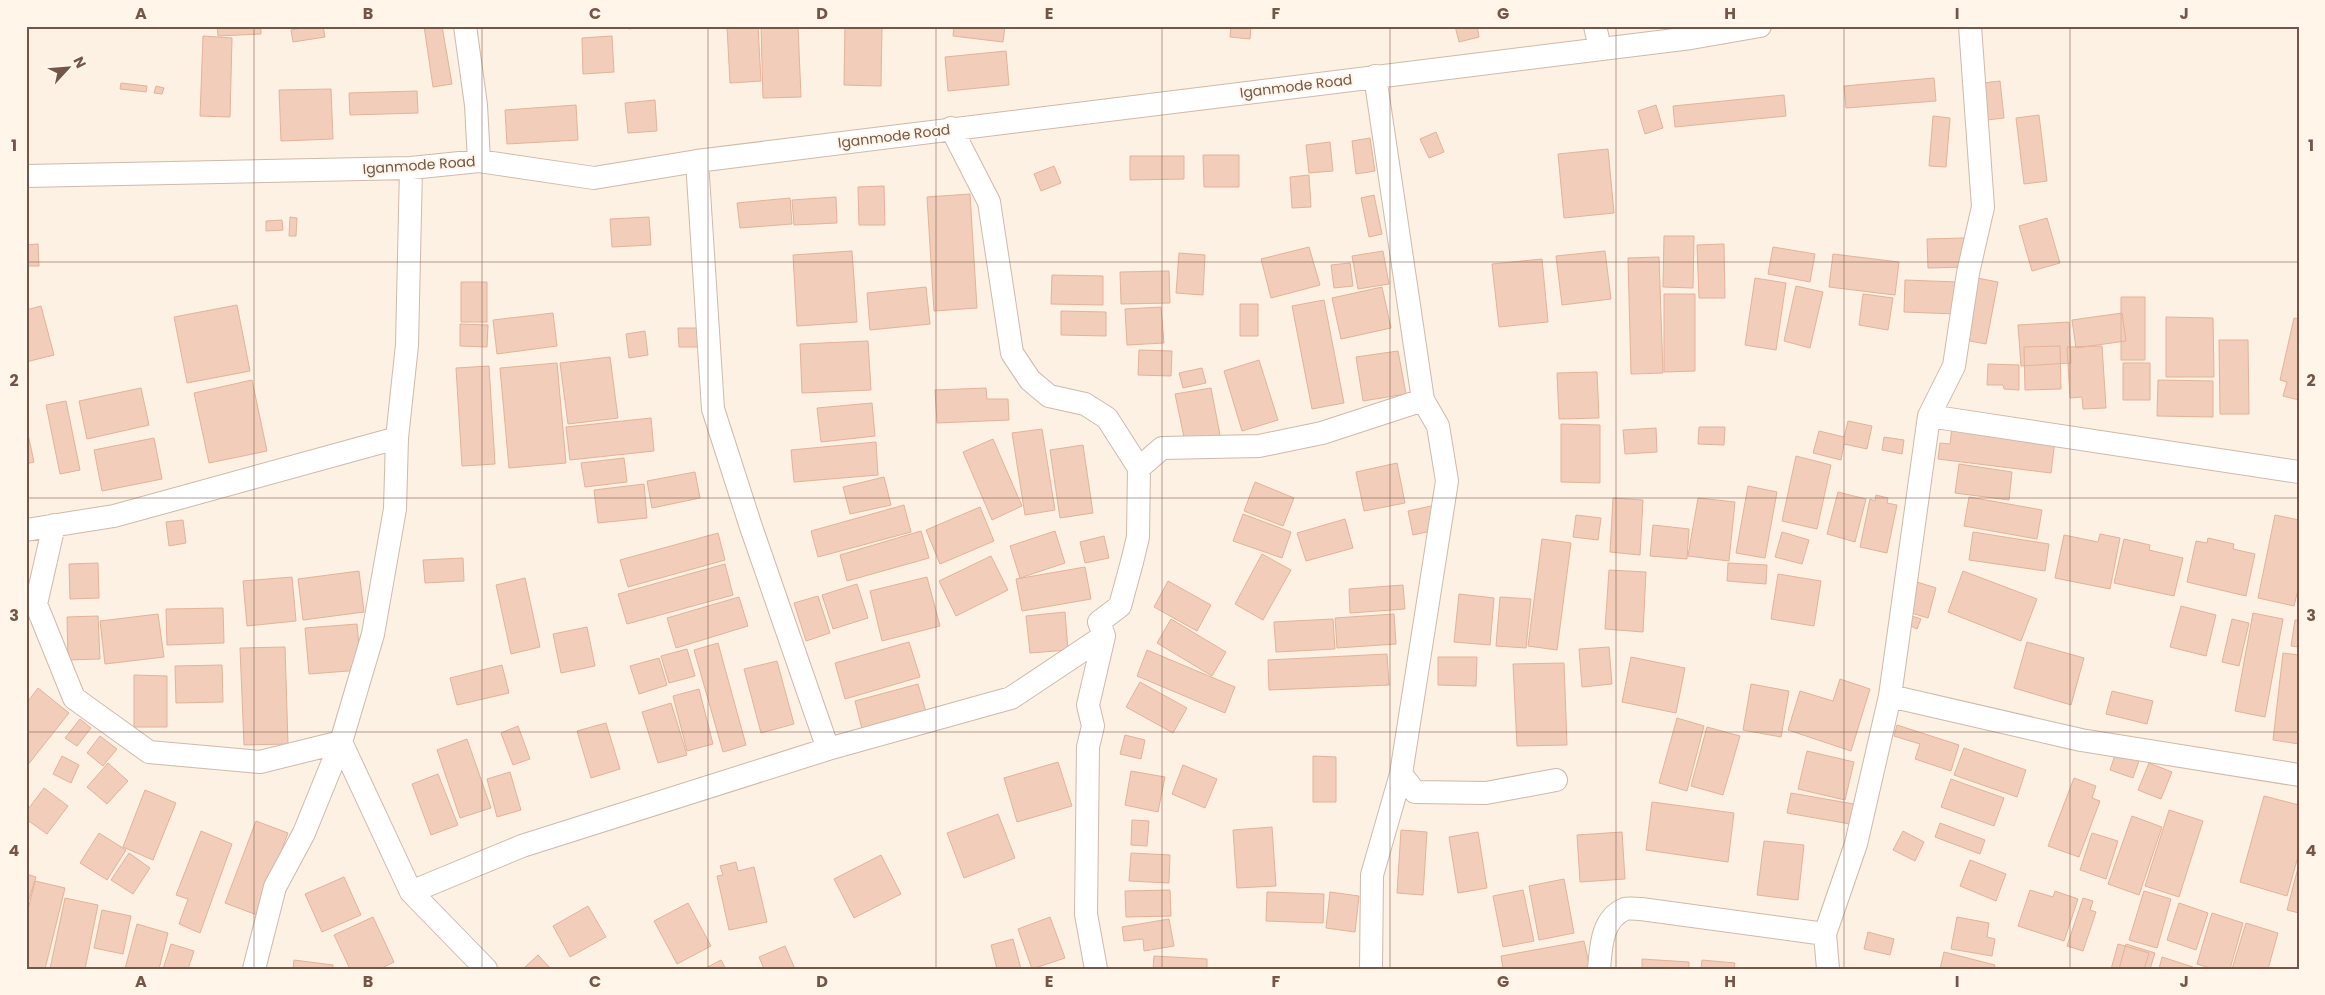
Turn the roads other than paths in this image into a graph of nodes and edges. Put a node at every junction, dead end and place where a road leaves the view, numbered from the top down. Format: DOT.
graph roads {
  1 [pos="464,26"];
  2 [pos="1595,26"];
  3 [pos="1760,26"];
  4 [pos="1970,26"];
  5 [pos="1600,48"];
  6 [pos="1376,76"];
  7 [pos="951,128"];
  8 [pos="479,161"];
  9 [pos="696,161"];
  10 [pos="412,168"];
  11 [pos="26,176"];
  12 [pos="1423,400"];
  13 [pos="1929,416"];
  14 [pos="398,438"];
  15 [pos="1139,468"];
  16 [pos="2299,472"];
  17 [pos="54,525"];
  18 [pos="26,530"];
  19 [pos="1104,636"];
  20 [pos="1890,696"];
  21 [pos="341,742"];
  22 [pos="828,749"];
  23 [pos="1401,774"];
  24 [pos="2299,774"];
  25 [pos="1556,780"];
  26 [pos="411,892"];
  27 [pos="1825,934"];
  28 [pos="254,969"];
  29 [pos="486,969"];
  30 [pos="1096,969"];
  31 [pos="1371,969"];
  32 [pos="1599,969"];
  33 [pos="1828,969"];
  1 -- 8 [label="street"];
  2 -- 5 [label="street"];
  3 -- 5 [label="street, Iganmode Road"];
  4 -- 13 [label="street"];
  5 -- 6 [label="street, Iganmode Road"];
  6 -- 7 [label="street, Iganmode Road"];
  6 -- 12 [label="street"];
  7 -- 9 [label="street, Iganmode Road"];
  7 -- 15 [label="street"];
  8 -- 9 [label="street, Iganmode Road"];
  8 -- 10 [label="street, Iganmode Road"];
  9 -- 22 [label="street"];
  10 -- 11 [label="street, Iganmode Road"];
  10 -- 14 [label="street"];
  12 -- 15 [label="street"];
  12 -- 23 [label="street"];
  13 -- 16 [label="street"];
  13 -- 20 [label="street"];
  14 -- 17 [label="street"];
  14 -- 21 [label="street"];
  15 -- 19 [label="street"];
  17 -- 18 [label="street"];
  17 -- 21 [label="street"];
  19 -- 22 [label="street"];
  19 -- 30 [label="street"];
  20 -- 24 [label="street"];
  20 -- 27 [label="street"];
  21 -- 26 [label="street"];
  21 -- 28 [label="street"];
  22 -- 26 [label="street"];
  23 -- 25 [label="street"];
  23 -- 31 [label="street"];
  26 -- 29 [label="street"];
  27 -- 32 [label="street"];
  27 -- 33 [label="street"];
}
